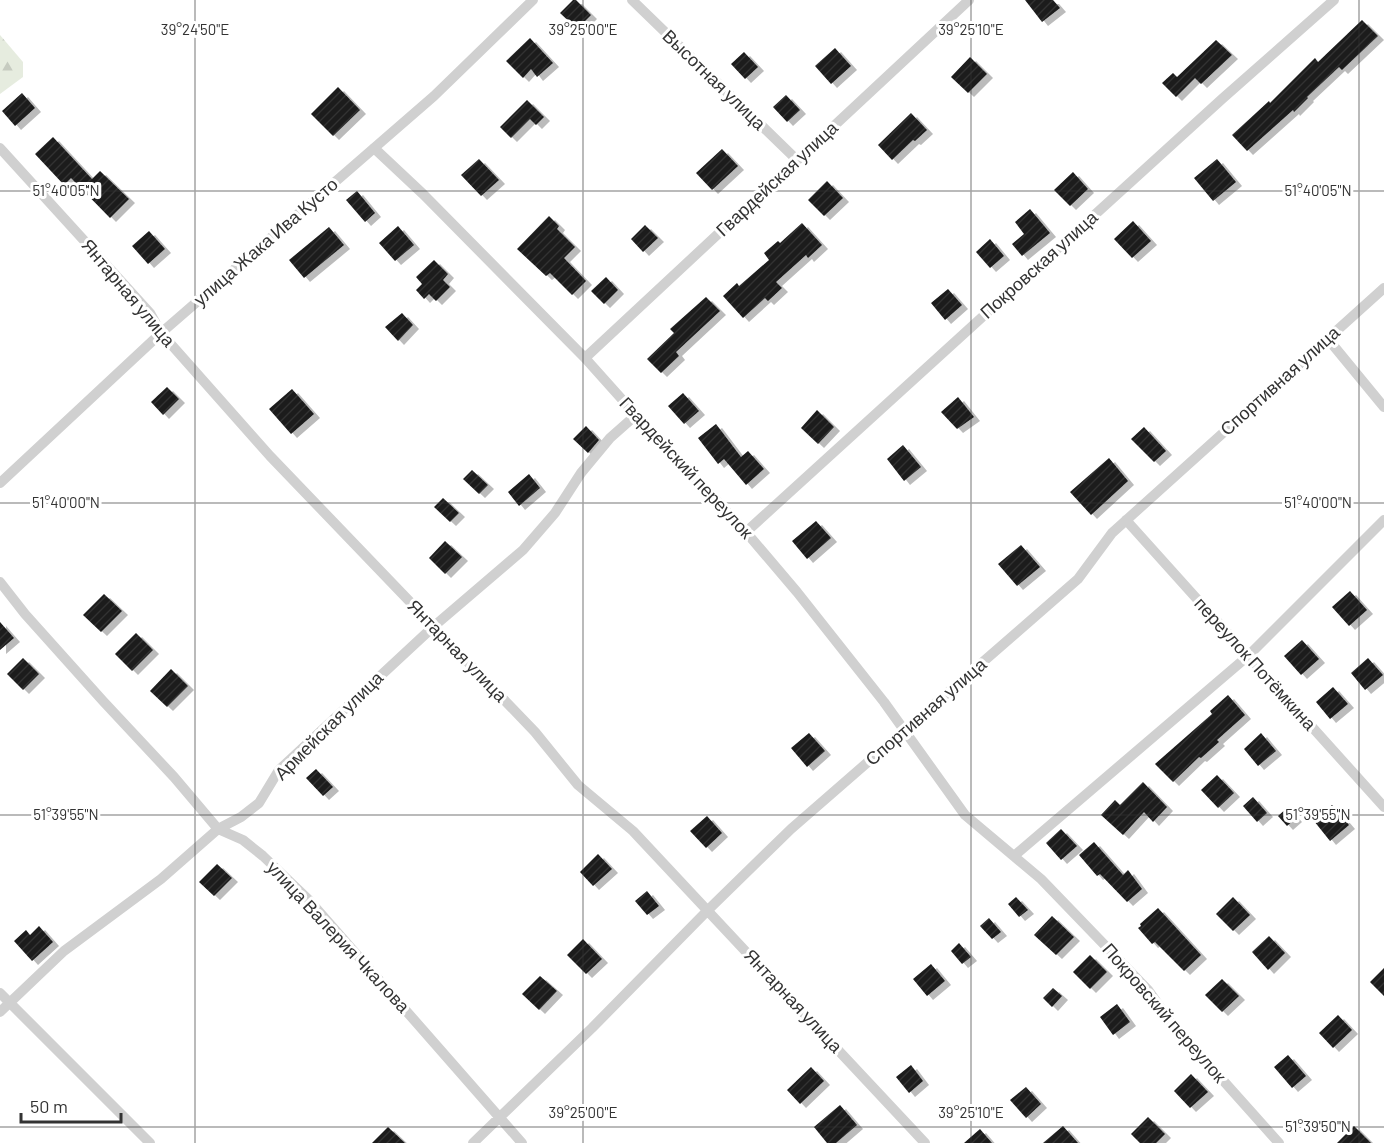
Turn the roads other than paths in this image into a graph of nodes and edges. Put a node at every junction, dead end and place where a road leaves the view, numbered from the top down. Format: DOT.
graph roads {
  1 [pos="533,0"];
  2 [pos="632,0"];
  3 [pos="969,0"];
  4 [pos="1334,0"];
  5 [pos="0,148"];
  6 [pos="374,148"];
  7 [pos="797,160"];
  8 [pos="1384,288"];
  9 [pos="161,333"];
  10 [pos="1328,339"];
  11 [pos="585,358"];
  12 [pos="1384,407"];
  13 [pos="636,415"];
  14 [pos="0,483"];
  15 [pos="1126,520"];
  16 [pos="1384,520"];
  17 [pos="746,532"];
  18 [pos="0,582"];
  19 [pos="433,627"];
  20 [pos="1248,656"];
  21 [pos="905,731"];
  22 [pos="1384,807"];
  23 [pos="965,816"];
  24 [pos="218,829"];
  25 [pos="1014,856"];
  26 [pos="708,910"];
  27 [pos="0,993"];
  28 [pos="8,1003"];
  29 [pos="0,1012"];
  30 [pos="500,1117"];
  31 [pos="150,1143"];
  32 [pos="473,1143"];
  33 [pos="522,1143"];
  34 [pos="925,1143"];
  35 [pos="1280,1143"];
  1 -- 6 [label="street, улица Жака Ива Кусто"];
  2 -- 7 [label="street, Высотная улица"];
  3 -- 7 [label="street, Гвардейская улица"];
  4 -- 17 [label="street, Покровская улица"];
  5 -- 9 [label="street, Янтарная улица"];
  6 -- 9 [label="street, улица Жака Ива Кусто"];
  6 -- 11 [label="street, Гвардейский переулок"];
  7 -- 11 [label="street, Гвардейская улица"];
  8 -- 10 [label="street, Спортивная улица"];
  9 -- 14 [label="street, улица Жака Ива Кусто"];
  9 -- 19 [label="street, Янтарная улица"];
  10 -- 12 [label="street"];
  10 -- 15 [label="street, Спортивная улица"];
  11 -- 13 [label="street, Гвардейский переулок"];
  13 -- 17 [label="street, Гвардейский переулок"];
  13 -- 19 [label="street, Армейская улица"];
  15 -- 20 [label="street, переулок Потёмкина"];
  15 -- 21 [label="street, Спортивная улица"];
  16 -- 20 [label="street"];
  17 -- 21 [label="street, Гвардейский переулок"];
  18 -- 24 [label="street, улица Валерия Чкалова"];
  19 -- 24 [label="street, Армейская улица"];
  19 -- 26 [label="street, Янтарная улица"];
  20 -- 22 [label="street, переулок Потёмкина"];
  20 -- 25 [label="street"];
  21 -- 23 [label="street, Гвардейский переулок"];
  21 -- 26 [label="street, Спортивная улица"];
  23 -- 25 [label="street, Покровский переулок"];
  24 -- 28 [label="street, Армейская улица"];
  24 -- 30 [label="street, улица Валерия Чкалова"];
  25 -- 35 [label="street, Покровский переулок"];
  26 -- 30 [label="street, Спортивная улица"];
  26 -- 34 [label="street, Янтарная улица"];
  27 -- 28 [label="street"];
  28 -- 29 [label="street, Армейская улица"];
  28 -- 31 [label="street"];
  30 -- 32 [label="street, Спортивная улица"];
  30 -- 33 [label="street, улица Валерия Чкалова"];
}
